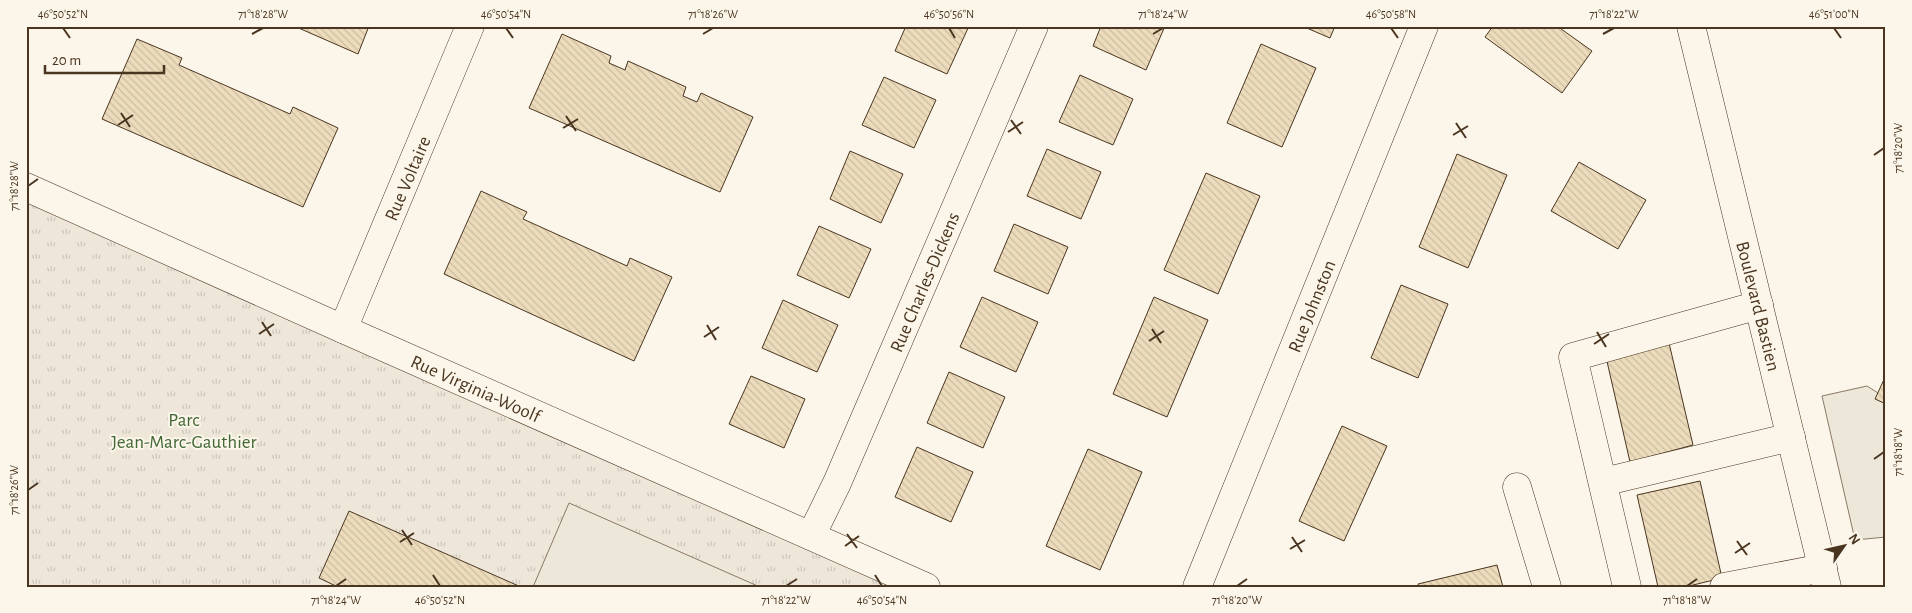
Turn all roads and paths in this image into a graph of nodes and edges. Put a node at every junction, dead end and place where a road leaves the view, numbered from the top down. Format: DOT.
graph roads {
  1 [pos="470,26"];
  2 [pos="1034,26"];
  3 [pos="1424,26"];
  4 [pos="1691,26"];
  5 [pos="26,187"];
  6 [pos="1759,305"];
  7 [pos="344,329"];
  8 [pos="1791,436"];
  9 [pos="1603,482"];
  10 [pos="1517,487"];
  11 [pos="811,536"];
  12 [pos="1825,578"];
  13 [pos="926,587"];
  14 [pos="1197,587"];
  15 [pos="1547,587"];
  16 [pos="1628,587"];
  17 [pos="1724,587"];
  1 -- 7 [label="street, Rue Voltaire"];
  2 -- 11 [label="street, Rue Charles-Dickens"];
  3 -- 14 [label="street, Rue Johnston"];
  4 -- 6 [label="street, Boulevard Bastien"];
  5 -- 7 [label="street, Rue Virginia-Woolf"];
  6 -- 8 [label="street, Boulevard Bastien"];
  6 -- 9 [label="street"];
  7 -- 11 [label="street, Rue Virginia-Woolf"];
  8 -- 9 [label="street"];
  8 -- 12 [label="street, Boulevard Bastien"];
  9 -- 16 [label="street"];
  10 -- 15 [label="street"];
  11 -- 13 [label="street, Rue Virginia-Woolf"];
  12 -- 17 [label="street"];
}
